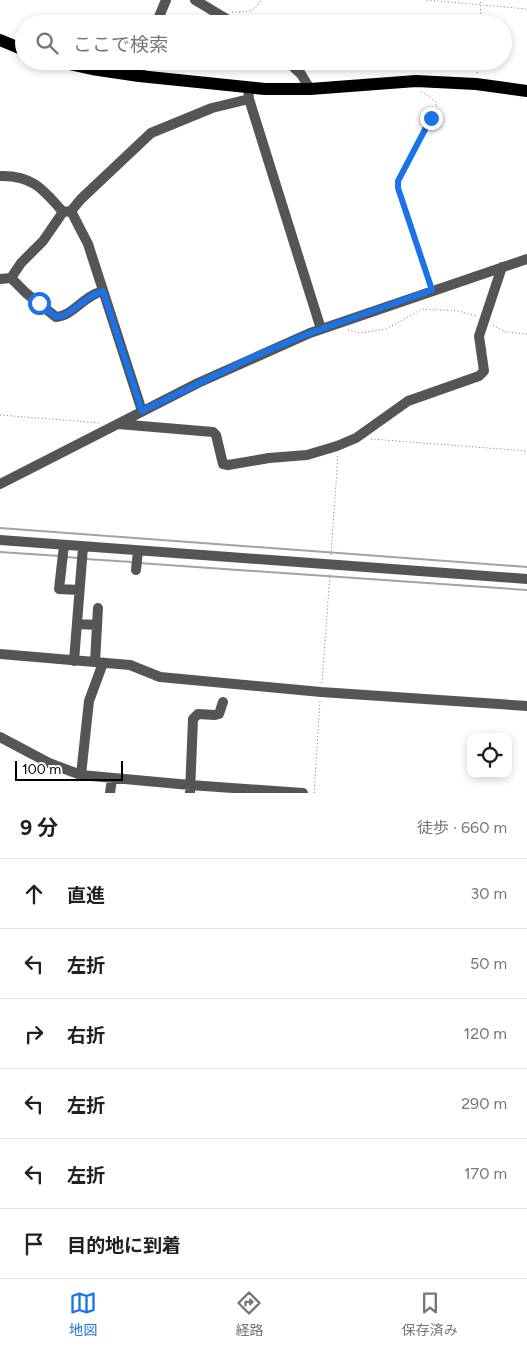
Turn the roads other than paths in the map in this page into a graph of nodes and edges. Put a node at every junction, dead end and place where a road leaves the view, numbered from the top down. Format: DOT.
graph roads {
  1 [pos="166,0"];
  2 [pos="195,0"];
  3 [pos="160,15"];
  4 [pos="222,15"];
  5 [pos="0,40"];
  6 [pos="15,46"];
  7 [pos="92,70"];
  8 [pos="141,70"];
  9 [pos="297,70"];
  10 [pos="139,76"];
  11 [pos="310,89"];
  12 [pos="527,90"];
  13 [pos="248,94"];
  14 [pos="0,176"];
  15 [pos="67,212"];
  16 [pos="527,260"];
  17 [pos="502,267"];
  18 [pos="11,278"];
  19 [pos="0,279"];
  20 [pos="103,291"];
  21 [pos="321,329"];
  22 [pos="142,411"];
  23 [pos="117,424"];
  24 [pos="0,484"];
  25 [pos="0,540"];
  26 [pos="63,554"];
  27 [pos="82,554"];
  28 [pos="527,579"];
  29 [pos="79,590"];
  30 [pos="98,608"];
  31 [pos="77,624"];
  32 [pos="98,625"];
  33 [pos="0,654"];
  34 [pos="74,661"];
  35 [pos="99,663"];
  36 [pos="223,702"];
  37 [pos="527,706"];
  38 [pos="0,737"];
  39 [pos="81,775"];
  40 [pos="112,779"];
  41 [pos="190,789"];
  42 [pos="110,793"];
  43 [pos="303,793"];
  1 -- 3 [label="street"];
  2 -- 4 [label="street"];
  5 -- 6 [label="main road"];
  7 -- 10 [label="main road"];
  8 -- 10 [label="street"];
  9 -- 11 [label="street"];
  10 -- 13 [label="main road"];
  11 -- 12 [label="main road"];
  11 -- 13 [label="main road"];
  13 -- 15 [label="street"];
  13 -- 21 [label="street"];
  14 -- 15 [label="street"];
  15 -- 18 [label="street"];
  15 -- 20 [label="street"];
  16 -- 17 [label="street"];
  17 -- 21 [label="street"];
  17 -- 23 [label="street"];
  18 -- 19 [label="street"];
  18 -- 20 [label="street"];
  20 -- 22 [label="street"];
  21 -- 22 [label="street"];
  22 -- 23 [label="street"];
  23 -- 24 [label="street"];
  25 -- 26 [label="street"];
  26 -- 27 [label="street"];
  26 -- 29 [label="street"];
  27 -- 28 [label="street"];
  27 -- 29 [label="street"];
  29 -- 31 [label="street"];
  30 -- 32 [label="street"];
  31 -- 32 [label="street"];
  31 -- 34 [label="street"];
  32 -- 35 [label="street"];
  33 -- 34 [label="street"];
  34 -- 35 [label="street"];
  35 -- 37 [label="street"];
  35 -- 39 [label="street"];
  36 -- 41 [label="street"];
  38 -- 39 [label="street"];
  39 -- 40 [label="street"];
  40 -- 41 [label="street"];
  40 -- 42 [label="street"];
  41 -- 43 [label="street"];
}
